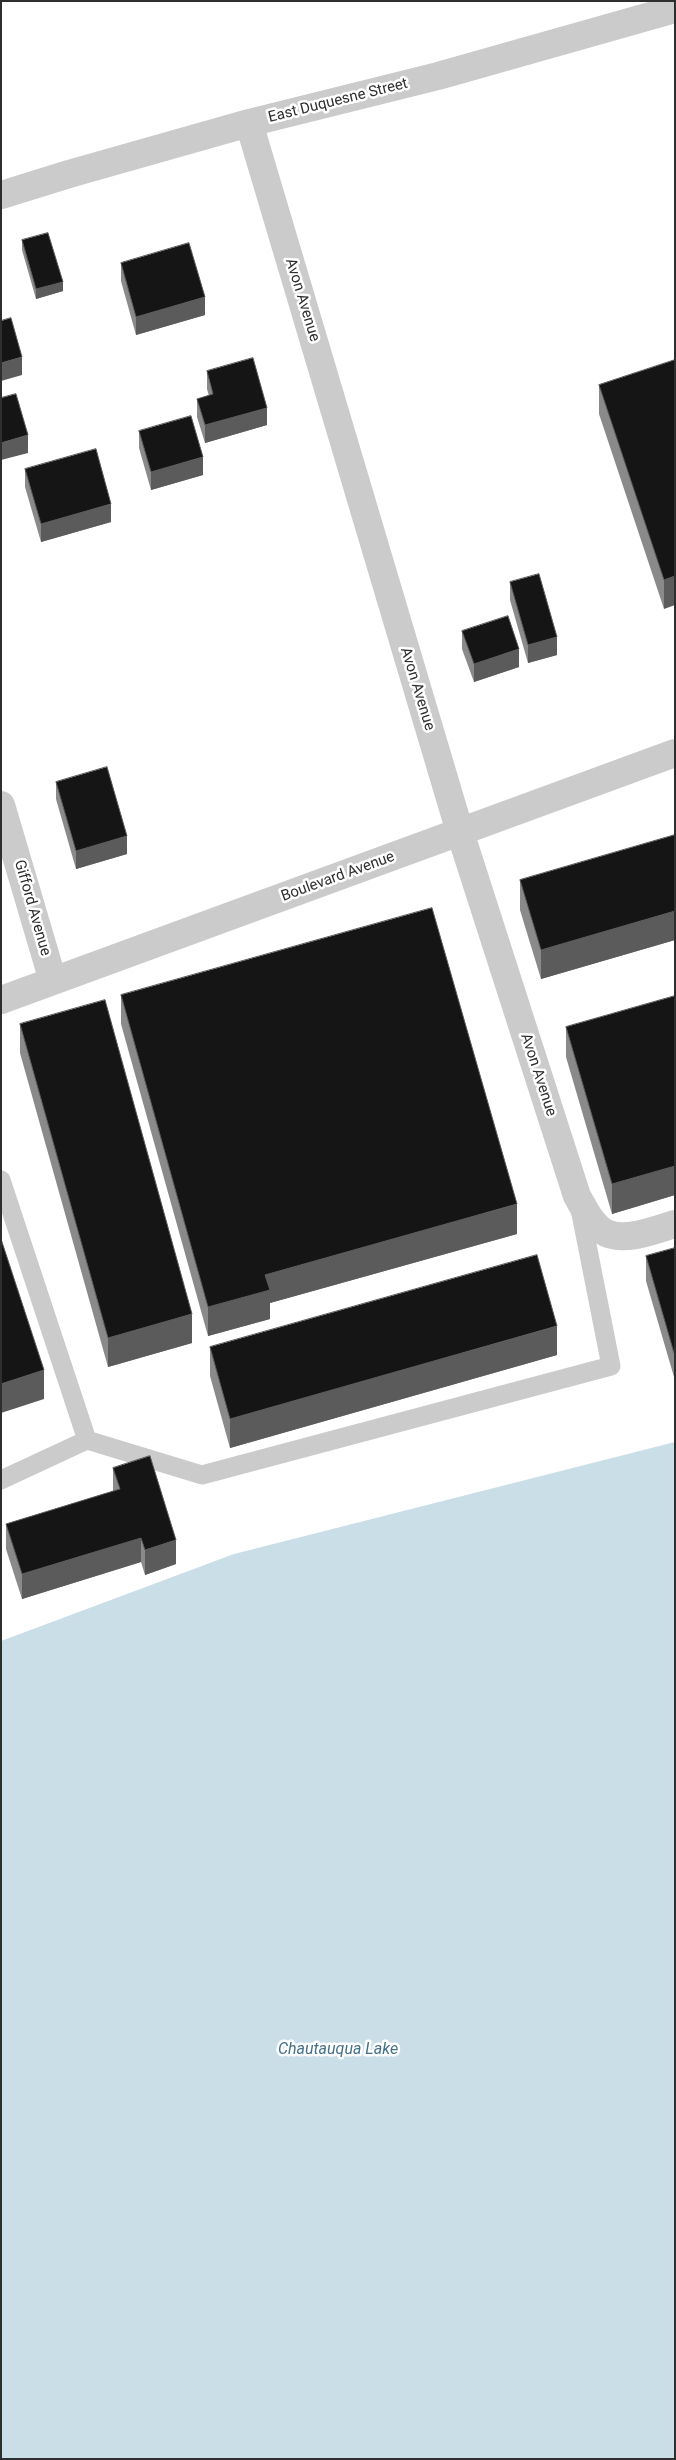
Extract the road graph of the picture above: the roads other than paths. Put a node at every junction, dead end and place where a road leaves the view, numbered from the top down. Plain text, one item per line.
1 (675, 9) edge
2 (249, 123) junction
3 (1, 195) edge
4 (675, 753) edge
5 (1, 805) edge
6 (460, 832) junction
7 (53, 981) junction
8 (1, 1000) edge
9 (1, 1180) edge
10 (577, 1196) junction
11 (675, 1224) edge
12 (87, 1440) junction
13 (1, 1480) edge

1 - 2 street, East Duquesne Street
2 - 3 street, East Duquesne Street
2 - 6 street, Avon Avenue
4 - 6 street, Boulevard Avenue
5 - 7 street, Gifford Avenue
6 - 7 street, Boulevard Avenue
6 - 10 street, Avon Avenue
7 - 8 street, Boulevard Avenue
9 - 12 lane
10 - 11 street, Avon Avenue
10 - 12 lane
12 - 13 lane

